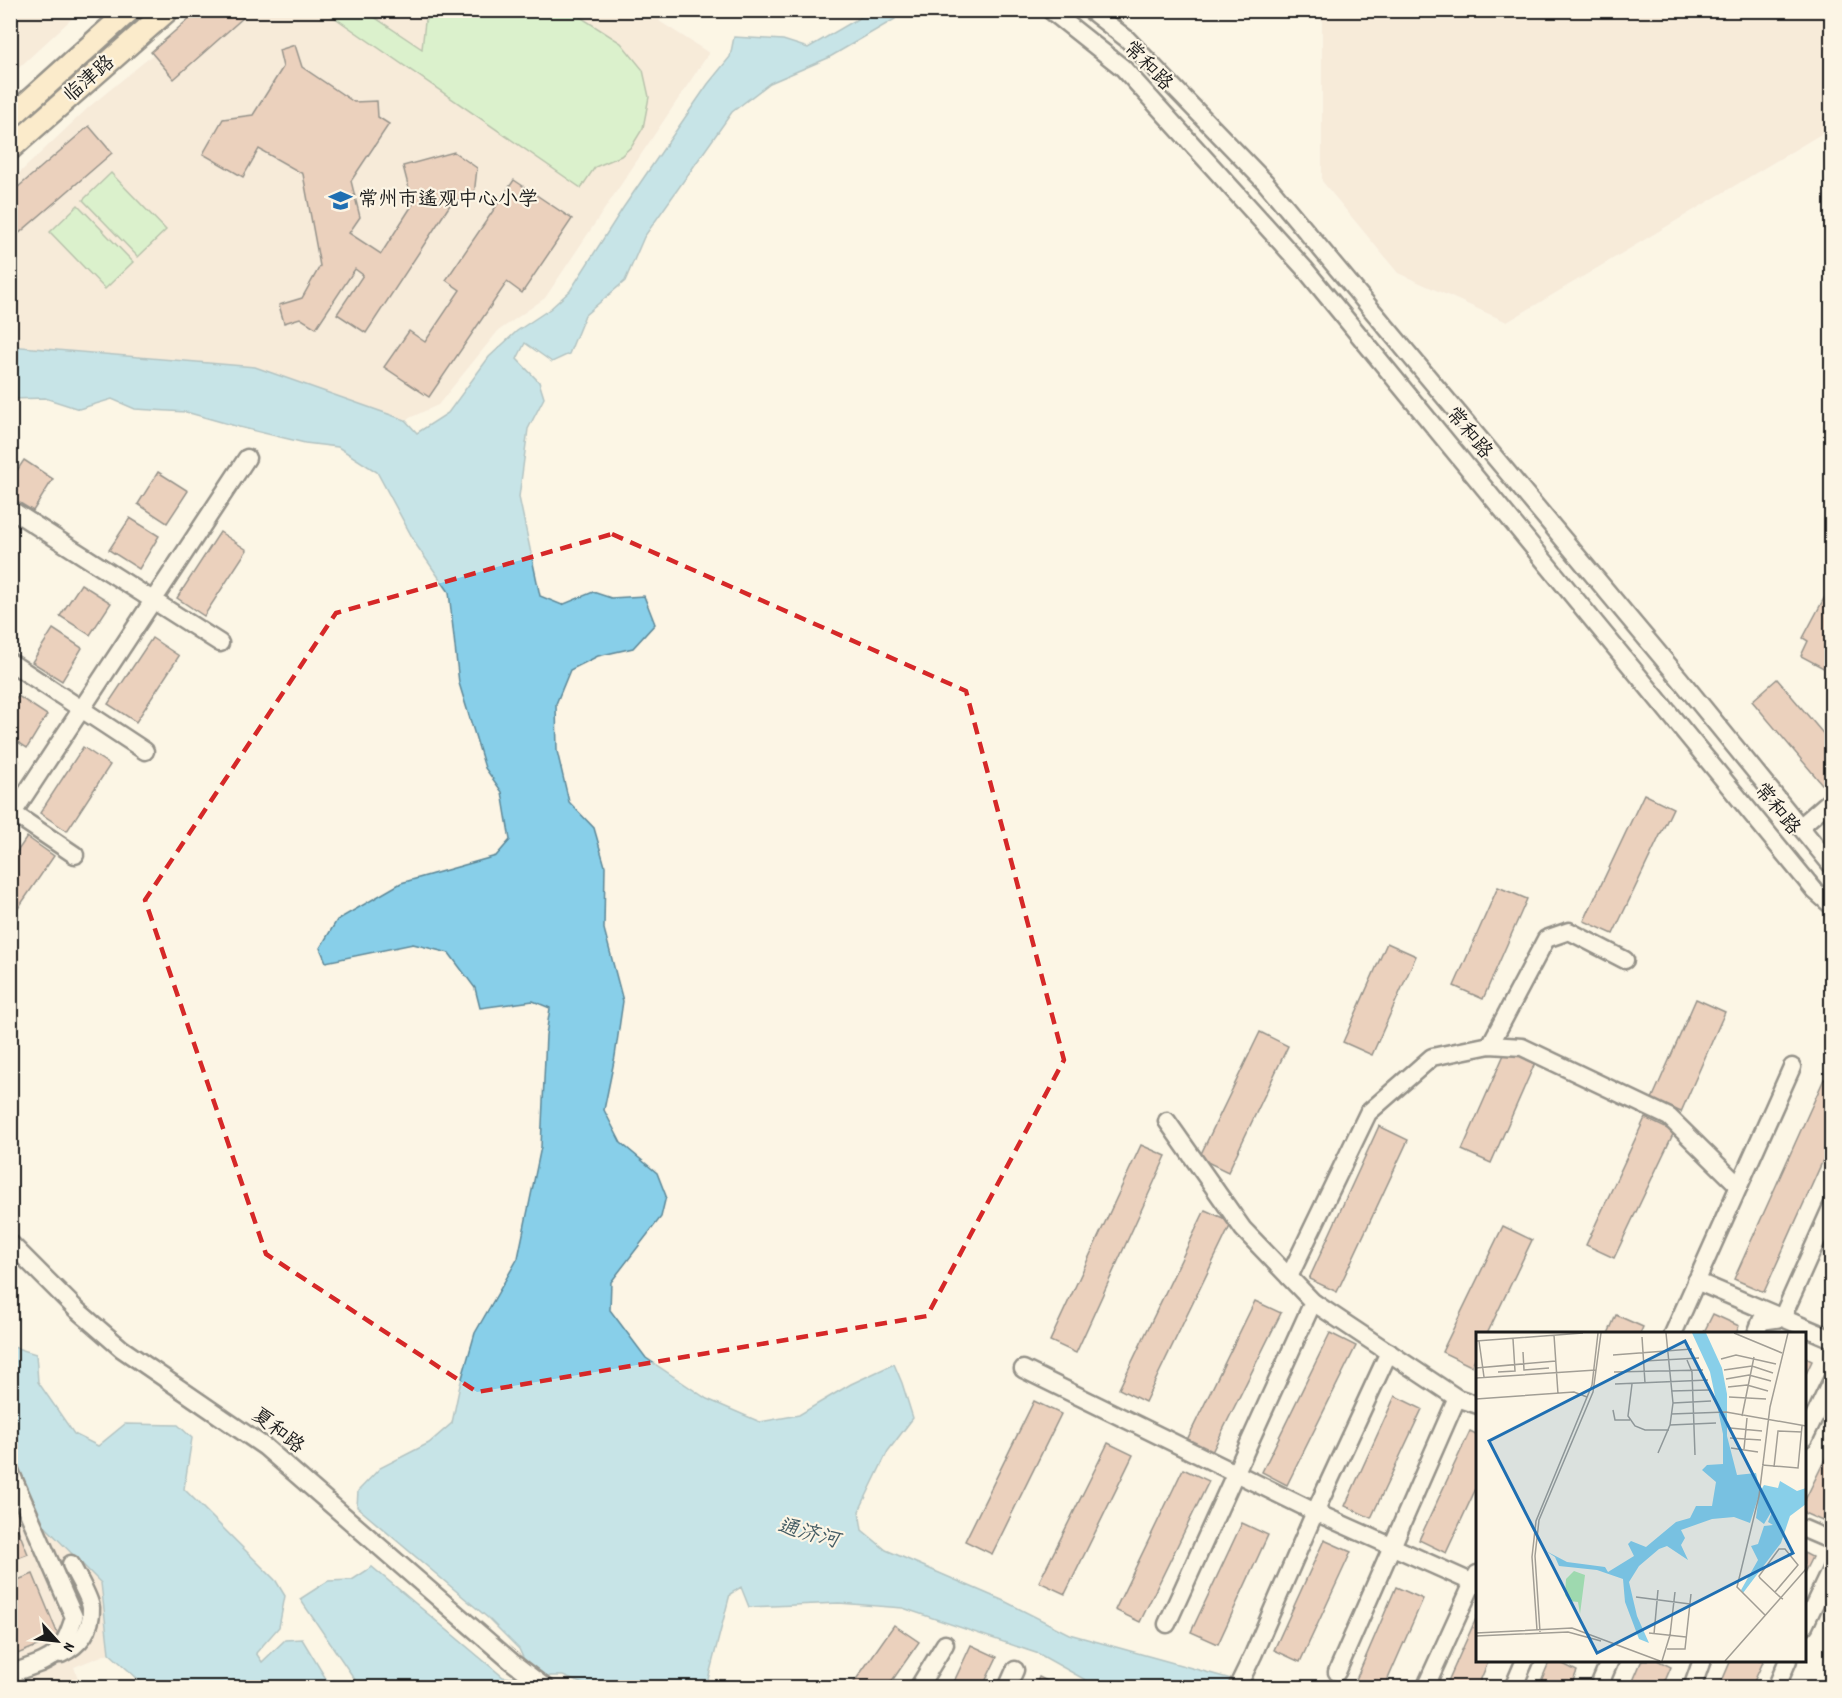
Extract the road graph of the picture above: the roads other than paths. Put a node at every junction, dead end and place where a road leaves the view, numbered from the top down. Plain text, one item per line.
1 (130, 10) edge
2 (168, 10) edge
3 (1050, 10) edge
4 (1090, 10) edge
5 (10, 118) edge
6 (10, 149) edge
7 (247, 458) dead end
8 (10, 509) edge
9 (154, 601) junction
10 (220, 643) dead end
11 (10, 662) edge
12 (81, 709) junction
13 (145, 751) dead end
14 (1832, 799) edge
15 (12, 812) edge
16 (1800, 827) junction
17 (75, 855) dead end
18 (1832, 866) edge
19 (1832, 906) edge
20 (1625, 960) dead end
21 (1490, 1046) junction
22 (1792, 1067) dead end
23 (1167, 1121) dead end
24 (1739, 1185) junction
25 (1832, 1206) edge
26 (10, 1243) edge
27 (1289, 1277) junction
28 (1696, 1281) junction
29 (1313, 1302) junction
30 (1782, 1318) junction
31 (1674, 1332) edge
32 (1757, 1332) edge
33 (1832, 1339) edge
34 (1389, 1352) junction
35 (1023, 1369) dead end
36 (1832, 1380) edge
37 (1457, 1398) junction
38 (1476, 1404) edge
39 (1806, 1434) edge
40 (10, 1471) edge
41 (1235, 1473) junction
42 (1315, 1512) junction
43 (1806, 1530) edge
44 (1832, 1541) edge
45 (1392, 1547) junction
46 (71, 1564) dead end
47 (1832, 1567) edge
48 (1476, 1580) edge
49 (1806, 1622) edge
50 (1167, 1624) dead end
51 (945, 1644) dead end
52 (55, 1657) junction
53 (1524, 1662) edge
54 (1609, 1662) edge
55 (1701, 1662) edge
56 (1787, 1662) edge
57 (1015, 1670) dead end
58 (1337, 1672) dead end
59 (10, 1674) edge
60 (545, 1687) edge
61 (918, 1688) edge
62 (1006, 1688) edge
63 (1237, 1688) edge
64 (1425, 1688) edge
65 (1513, 1688) edge
66 (1598, 1688) edge
67 (1692, 1688) edge
68 (1776, 1688) edge

1 - 5 main road, 临津路
2 - 6 main road, 临津路
3 - 19 street, 常和路
4 - 16 street, 常和路
7 - 9 street
8 - 9 street
9 - 10 street
9 - 12 street
11 - 12 street
12 - 13 street
12 - 15 street
14 - 16 street
15 - 17 street
16 - 18 street, 常和路
20 - 21 street
21 - 24 street
21 - 27 street
22 - 24 street
23 - 27 street
24 - 28 street
25 - 30 street
26 - 60 street, 夏和路
27 - 29 street
28 - 30 street
28 - 31 street
29 - 34 street
29 - 41 street
30 - 32 street
30 - 33 street
34 - 37 street
34 - 42 street
35 - 41 street
36 - 39 street
37 - 38 street
37 - 45 street
40 - 52 street
41 - 42 street
41 - 50 street
42 - 45 street
42 - 63 street
43 - 44 street
45 - 48 street
45 - 58 street
46 - 52 street
47 - 49 street
48 - 64 street
51 - 61 street
52 - 59 street
53 - 65 street
54 - 66 street
55 - 67 street
56 - 68 street
57 - 62 street

